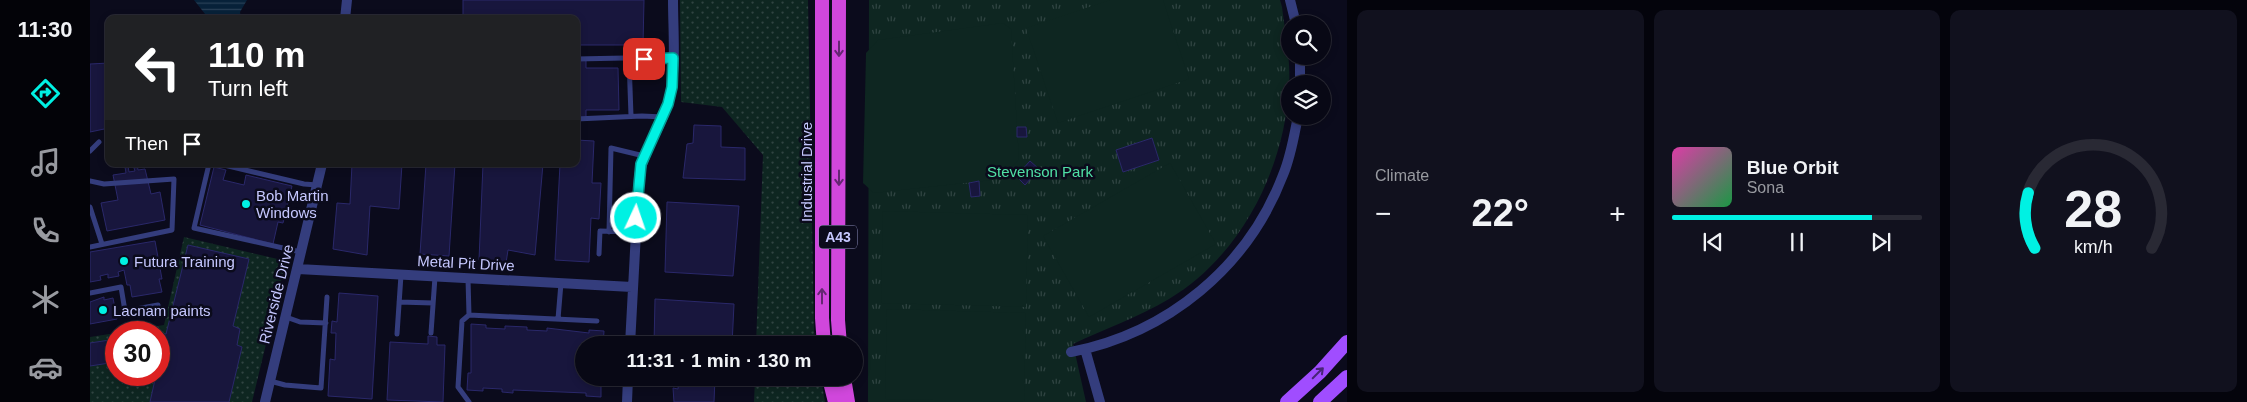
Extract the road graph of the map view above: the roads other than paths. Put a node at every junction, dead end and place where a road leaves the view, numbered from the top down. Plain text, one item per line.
1 (347, 0) edge
2 (673, 0) edge
3 (818, 0) edge
4 (822, 0) edge
5 (839, 0) edge
6 (1290, 0) edge
7 (345, 15) edge
8 (1294, 15) edge
9 (823, 36) junction
10 (673, 58) junction
11 (629, 59) junction
12 (580, 60) edge
13 (631, 116) junction
14 (664, 117) junction
15 (580, 119) edge
16 (1296, 125) edge
17 (100, 142) dead end
18 (90, 150) edge
19 (644, 156) junction
20 (208, 167) edge
21 (233, 167) edge
22 (321, 167) edge
23 (90, 181) edge
24 (317, 185) junction
25 (90, 208) edge
26 (609, 232) junction
27 (635, 232) junction
28 (102, 244) junction
29 (90, 247) edge
30 (302, 252) junction
31 (599, 254) dead end
32 (298, 270) junction
33 (401, 275) junction
34 (435, 276) junction
35 (468, 278) junction
36 (561, 283) junction
37 (632, 287) junction
38 (90, 293) edge
39 (327, 297) dead end
40 (400, 302) junction
41 (433, 303) junction
42 (158, 305) dead end
43 (469, 315) junction
44 (286, 317) junction
45 (558, 319) junction
46 (597, 321) dead end
47 (326, 323) junction
48 (431, 333) dead end
49 (397, 334) dead end
50 (630, 336) edge
51 (824, 336) edge
52 (839, 336) edge
53 (1347, 342) edge
54 (1086, 349) junction
55 (1072, 352) dead end
56 (1347, 377) edge
57 (270, 381) junction
58 (628, 386) edge
59 (831, 386) edge
60 (845, 386) edge
61 (265, 402) edge
62 (469, 402) edge
63 (627, 402) edge
64 (835, 402) edge
65 (848, 402) edge
66 (1100, 402) edge
67 (1287, 402) edge
68 (1320, 402) edge

1 - 7 street
2 - 10 street
3 - 9 highway
4 - 9 highway, Industrial Drive / A43
5 -> 52 highway, A43
6 - 8 street
51 -> 9 highway, Industrial Drive / A43
10 - 11 lane
10 - 14 street
11 - 12 lane
11 - 13 lane
13 - 14 lane
13 - 15 lane
14 - 19 street
16 - 54 street
17 - 18 lane
19 - 26 lane
19 - 27 street
20 - 30 lane
21 - 24 lane
22 - 24 street, Riverside Drive
23 - 28 lane
24 - 30 street, Riverside Drive
25 - 28 lane
26 - 27 lane
26 - 31 lane
27 - 37 street
28 - 29 lane
30 - 32 street, Riverside Drive
32 - 33 street, Metal Pit Drive
32 - 44 street, Riverside Drive
33 - 34 street, Metal Pit Drive
33 - 40 lane
34 - 35 street, Metal Pit Drive
34 - 41 lane
35 - 36 street, Metal Pit Drive
35 - 43 lane
36 - 37 street, Metal Pit Drive
36 - 45 lane
37 - 50 street
38 - 42 lane
39 - 47 lane
40 - 41 lane
40 - 49 lane
41 - 48 lane
43 - 45 lane
43 - 62 lane
44 - 47 lane
44 - 57 street, Riverside Drive
45 - 46 lane
47 - 57 lane
67 -> 53 main road
54 - 55 street
54 - 66 street
56 - 68 main road
57 - 61 street, Riverside Drive
58 - 63 street
59 - 64 highway
60 - 65 highway

